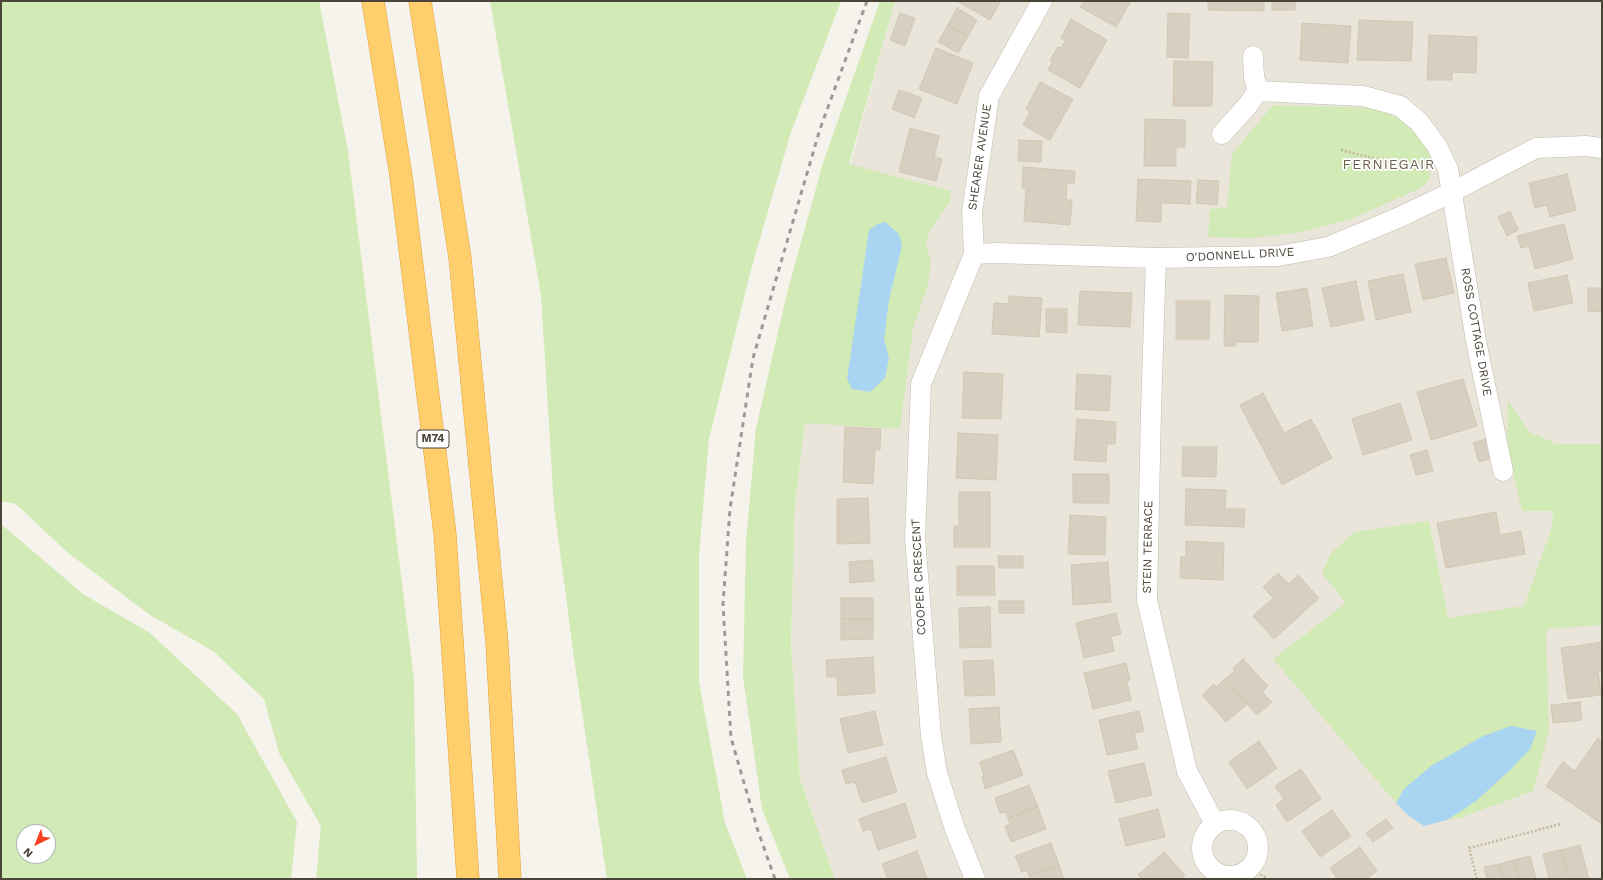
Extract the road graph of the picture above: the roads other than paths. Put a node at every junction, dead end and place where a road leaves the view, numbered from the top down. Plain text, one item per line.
1 (373, 1) edge
2 (420, 1) edge
3 (1042, 1) edge
4 (1253, 56) dead end
5 (1258, 91) junction
6 (1222, 134) dead end
7 (1602, 148) edge
8 (1452, 192) junction
9 (974, 254) junction
10 (1156, 258) junction
11 (1503, 471) dead end
12 (1215, 824) junction
13 (468, 879) edge
14 (510, 879) edge
15 (975, 879) edge

1 - 13 highway, M74
2 - 14 highway
3 - 9 street, SHEARER AVENUE
4 - 5 street
5 - 6 street
5 - 8 street, ROSS COTTAGE DRIVE
7 - 8 street, O'DONNELL DRIVE
8 - 10 street, O'DONNELL DRIVE
8 - 11 street, ROSS COTTAGE DRIVE
9 - 10 street, O'DONNELL DRIVE
9 - 15 street, COOPER CRESCENT
10 - 12 street, STEIN TERRACE
12 - 12 street

